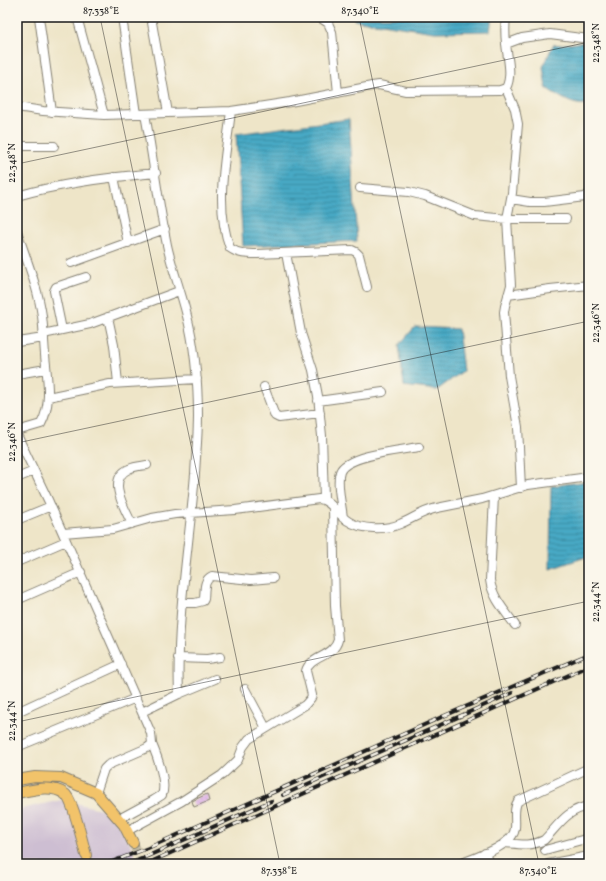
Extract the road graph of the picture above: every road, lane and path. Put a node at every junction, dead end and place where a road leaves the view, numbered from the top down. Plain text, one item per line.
1 (39, 17) edge
2 (77, 17) edge
3 (122, 17) edge
4 (151, 17) edge
5 (319, 17) edge
6 (506, 17) edge
7 (589, 39) edge
8 (506, 44) junction
9 (506, 88) junction
10 (338, 92) junction
11 (17, 107) edge
12 (231, 111) junction
13 (52, 112) junction
14 (168, 113) junction
15 (136, 114) junction
16 (145, 114) junction
17 (104, 115) junction
18 (17, 146) edge
19 (54, 146) dead end
20 (156, 173) junction
21 (114, 177) junction
22 (360, 188) dead end
23 (589, 194) edge
24 (17, 196) edge
25 (511, 199) junction
26 (508, 219) junction
27 (566, 219) dead end
28 (165, 229) junction
29 (17, 231) edge
30 (128, 243) junction
31 (286, 253) junction
32 (71, 263) dead end
33 (86, 277) dead end
34 (589, 285) edge
35 (367, 287) dead end
36 (179, 291) junction
37 (508, 295) junction
38 (108, 317) junction
39 (62, 330) junction
40 (44, 336) junction
41 (17, 342) edge
42 (46, 369) junction
43 (17, 374) edge
44 (197, 379) junction
45 (118, 384) junction
46 (264, 387) dead end
47 (383, 392) dead end
48 (48, 397) junction
49 (318, 401) junction
50 (320, 414) junction
51 (17, 431) edge
52 (17, 435) edge
53 (419, 447) dead end
54 (147, 465) dead end
55 (34, 470) junction
56 (589, 477) edge
57 (17, 478) edge
58 (521, 488) junction
59 (494, 496) junction
60 (324, 499) junction
61 (51, 506) junction
62 (333, 508) junction
63 (192, 513) junction
64 (344, 518) junction
65 (17, 520) edge
66 (132, 524) junction
67 (65, 537) junction
68 (17, 562) edge
69 (80, 572) junction
70 (273, 578) dead end
71 (17, 600) edge
72 (182, 603) junction
73 (515, 625) dead end
74 (220, 657) dead end
75 (178, 658) junction
76 (121, 664) junction
77 (215, 679) dead end
78 (245, 689) dead end
79 (179, 694) junction
80 (136, 698) junction
81 (17, 712) edge
82 (142, 712) junction
83 (266, 728) junction
84 (152, 744) junction
85 (17, 748) edge
86 (589, 768) edge
87 (17, 780) edge
88 (83, 787) junction
89 (61, 792) junction
90 (17, 793) edge
91 (96, 794) junction
92 (589, 806) edge
93 (119, 819) junction
94 (127, 831) junction
95 (589, 838) edge
96 (544, 840) junction
97 (133, 843) tunnel mouth
98 (504, 843) junction
99 (545, 850) junction
100 (485, 853) junction
101 (86, 855) tunnel mouth
102 (589, 856) edge
103 (459, 864) edge
104 (489, 864) edge
105 (547, 864) edge

1 - 13 street
2 - 17 street
3 - 15 street
4 - 14 street
5 - 10 street
6 - 8 street
7 - 8 street
8 - 9 street
9 - 10 street
9 - 25 street
10 - 12 street
11 - 13 street
12 - 14 street
12 - 31 street
13 - 17 street
14 - 16 street
15 - 16 street
15 - 17 street
16 - 20 street
18 - 19 street
20 - 21 street
20 - 28 street
21 - 24 street
21 - 30 street
22 - 26 street
23 - 25 street
25 - 26 street
26 - 27 street
26 - 37 street
28 - 30 street
28 - 36 street
29 - 40 street
30 - 32 street
31 - 35 street
31 - 49 street
33 - 39 street
34 - 37 street
36 - 38 street
36 - 44 street
37 - 58 street
38 - 39 street
38 - 45 street
39 - 40 street
40 - 41 street
40 - 42 street
42 - 43 street
42 - 48 street
44 - 45 street
44 - 63 street
45 - 48 street
46 - 50 street
47 - 49 street
48 - 51 street
49 - 50 street
50 - 60 street
52 - 55 street
53 - 64 street
54 - 66 street
55 - 57 street
55 - 61 street
56 - 58 street
58 - 59 street
59 - 64 street
59 - 73 street
60 - 62 street
60 - 63 street
61 - 65 street
61 - 67 street
62 - 64 street
62 - 83 street
63 - 66 street
63 - 72 street
66 - 67 street
67 - 68 street
67 - 69 street
69 - 71 street
69 - 76 street
70 - 72 street
72 - 75 street
74 - 75 street
75 - 79 street
76 - 80 street
76 - 81 street
77 - 79 street
78 - 83 street
79 - 82 street
80 - 82 street
80 - 85 street
82 - 84 street
83 - 94 street
84 - 91 street
84 - 93 street
86 - 98 street
87 - 88 main road
88 - 89 main road
88 - 91 main road
89 - 90 main road
89 - 101 main road
91 - 93 main road
92 - 96 street
93 - 94 main road
94 - 97 main road
95 - 99 street
96 - 98 street
96 - 99 street
98 - 100 street
99 - 105 street
100 - 103 street
100 - 104 street
102 - 105 street

